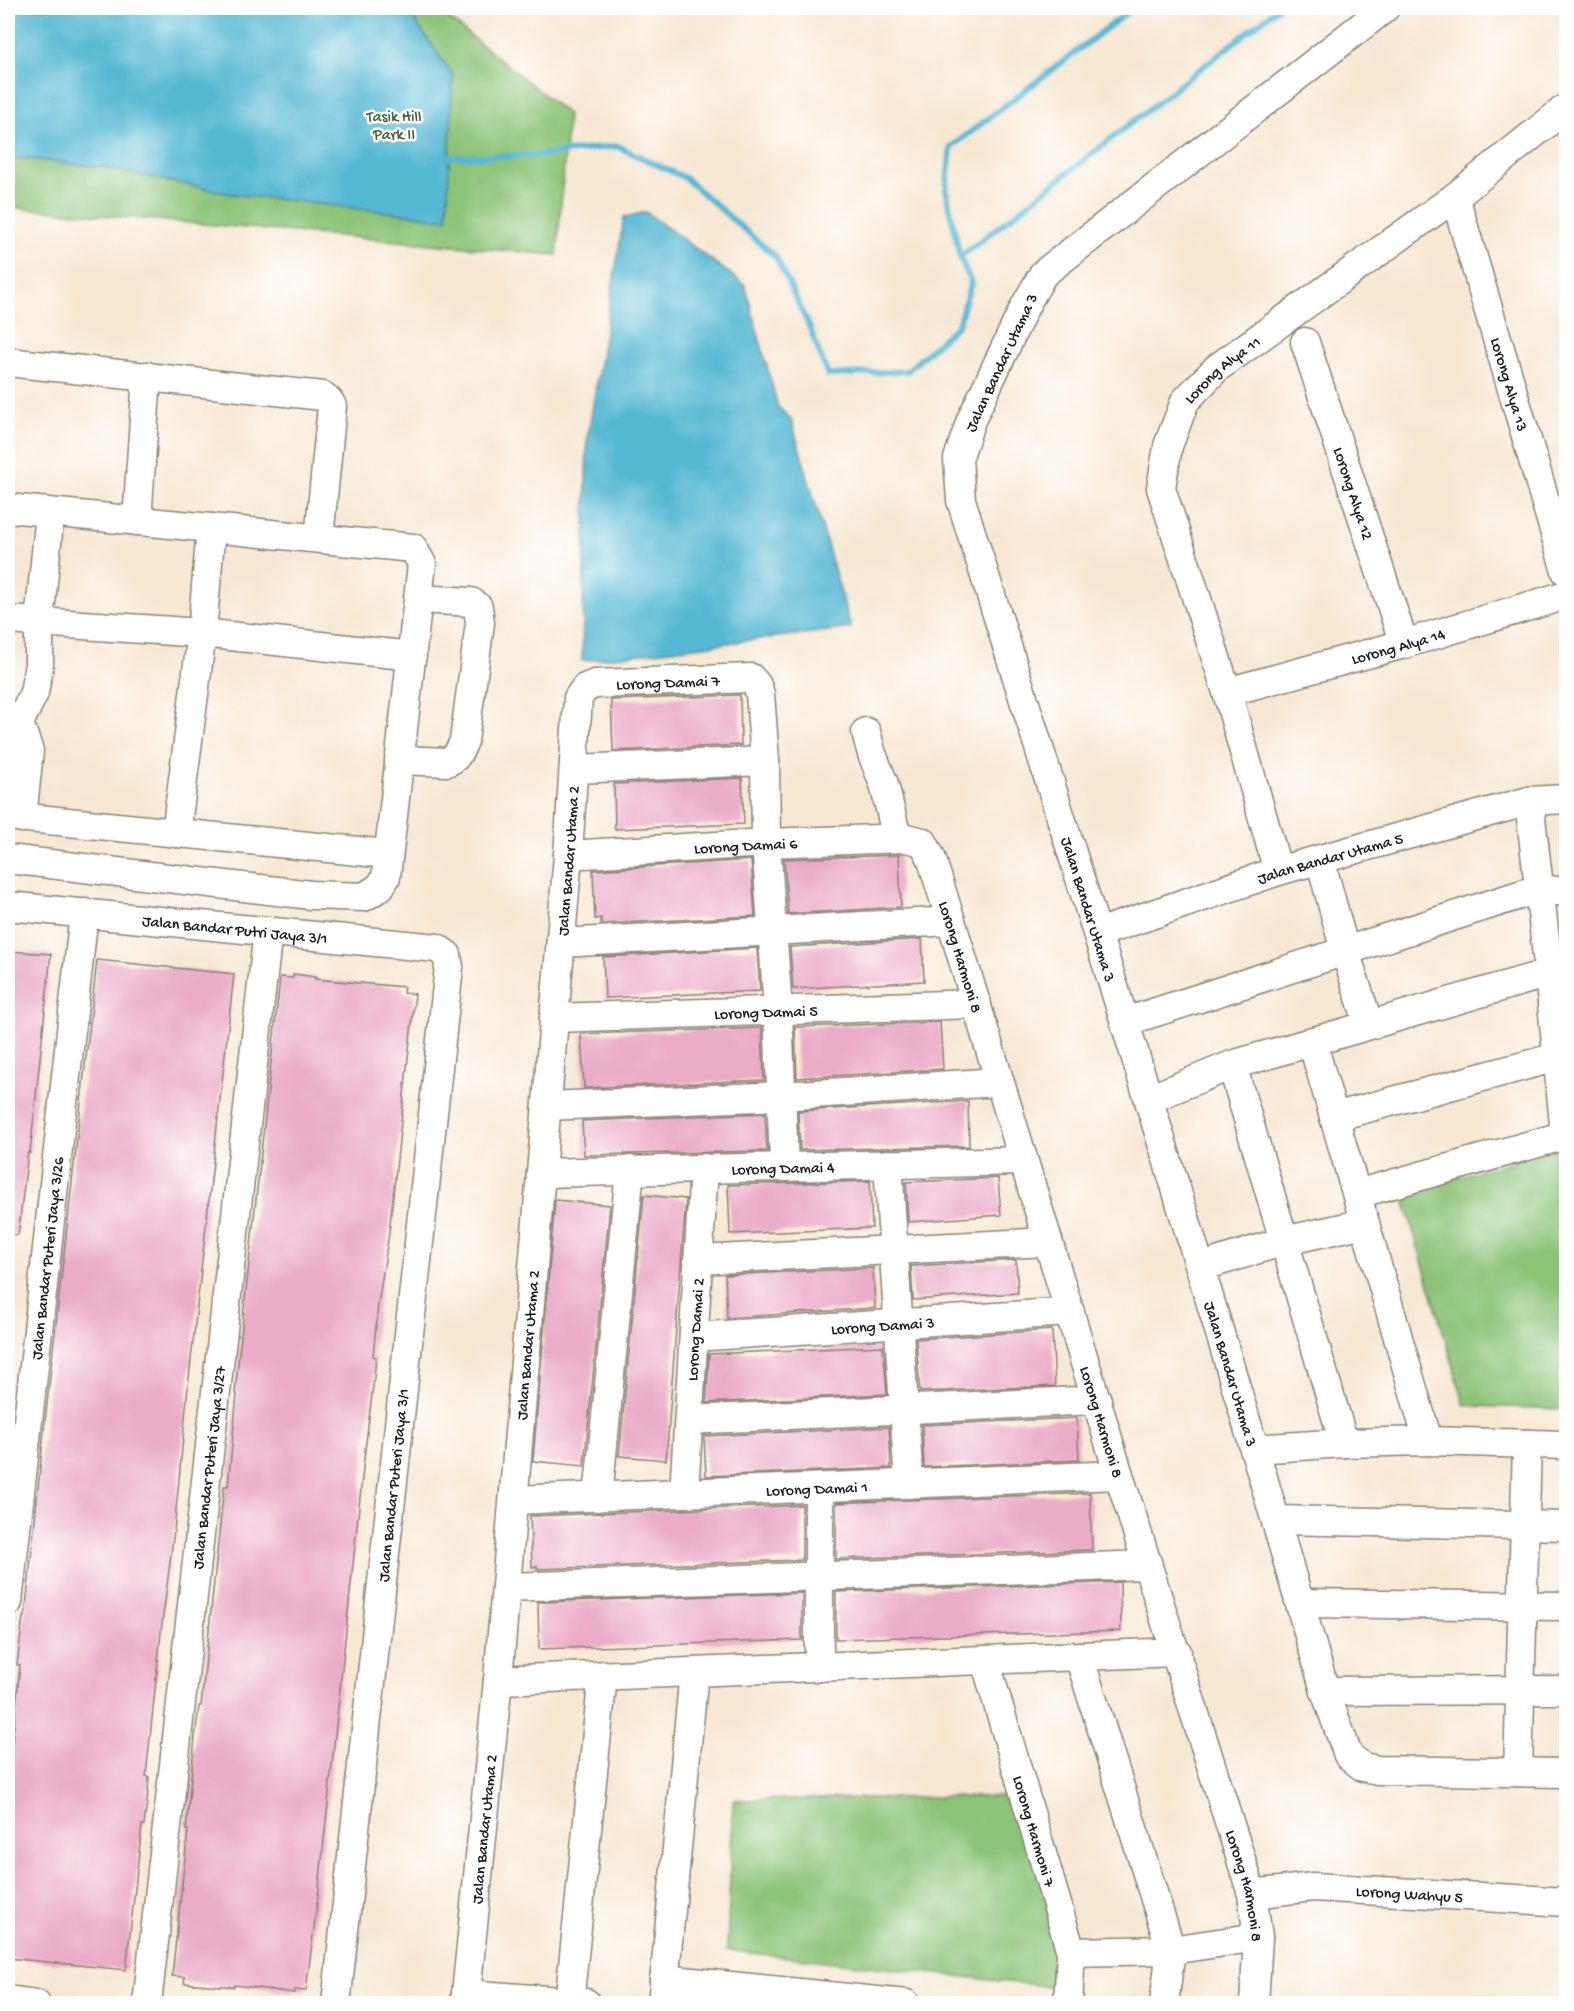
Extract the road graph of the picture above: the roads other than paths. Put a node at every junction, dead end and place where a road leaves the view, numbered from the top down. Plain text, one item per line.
1 (1385, 8) edge
2 (1566, 108) edge
3 (1455, 197) junction
4 (1305, 342) dead end
5 (8, 362) edge
6 (147, 376) junction
7 (8, 508) edge
8 (50, 513) junction
9 (137, 521) junction
10 (211, 528) junction
11 (319, 538) junction
12 (1566, 571) edge
13 (1566, 595) edge
14 (419, 599) junction
15 (8, 620) edge
16 (39, 622) junction
17 (202, 633) junction
18 (1404, 644) junction
19 (412, 656) junction
20 (585, 688) joint
21 (1227, 692) junction
22 (13, 722) edge
23 (866, 732) dead end
24 (399, 760) junction
25 (765, 761) junction
26 (574, 769) junction
27 (1566, 799) edge
28 (1529, 801) junction
29 (15, 817) edge
30 (176, 833) junction
31 (910, 840) junction
32 (766, 843) junction
33 (388, 854) junction
34 (568, 855) junction
35 (8, 859) edge
36 (1320, 859) junction
37 (1278, 871) junction
38 (1538, 890) junction
39 (1566, 892) edge
40 (8, 906) edge
41 (84, 913) junction
42 (951, 921) junction
43 (772, 931) junction
44 (268, 932) junction
45 (1098, 933) junction
46 (561, 943) junction
47 (1345, 951) junction
48 (449, 967) joint
49 (1558, 974) edge
50 (977, 1004) junction
51 (778, 1010) junction
52 (554, 1018) junction
53 (1125, 1022) junction
54 (1369, 1025) junction
55 (1312, 1041) junction
56 (1562, 1057) edge
57 (1232, 1065) junction
58 (999, 1082) junction
59 (781, 1096) junction
60 (1149, 1099) junction
61 (547, 1106) junction
62 (1334, 1117) junction
63 (1566, 1135) edge
64 (1022, 1161) junction
65 (888, 1164) junction
66 (783, 1166) junction
67 (704, 1168) junction
68 (630, 1170) junction
69 (541, 1173) junction
70 (1357, 1194) junction
71 (1365, 1223) junction
72 (1284, 1241) junction
73 (1048, 1242) junction
74 (894, 1250) junction
75 (698, 1260) junction
76 (1201, 1267) junction
77 (1070, 1312) junction
78 (899, 1323) junction
79 (694, 1337) junction
80 (1097, 1400) junction
81 (904, 1410) junction
82 (689, 1420) junction
83 (1428, 1441) junction
84 (1344, 1443) junction
85 (1527, 1444) junction
86 (1566, 1445) edge
87 (1254, 1449) junction
88 (1119, 1475) junction
89 (909, 1484) junction
90 (819, 1488) junction
91 (684, 1493) junction
92 (598, 1497) junction
93 (514, 1500) junction
94 (1276, 1520) junction
95 (1526, 1525) junction
96 (1566, 1526) edge
97 (1148, 1565) junction
98 (820, 1577) junction
99 (506, 1587) junction
100 (8, 1602) edge
101 (1300, 1603) junction
102 (1523, 1605) junction
103 (1566, 1606) edge
104 (1177, 1652) junction
105 (1079, 1656) junction
106 (985, 1660) junction
107 (819, 1667) junction
108 (694, 1672) junction
109 (603, 1676) junction
110 (498, 1680) junction
111 (1521, 1690) junction
112 (1566, 1690) edge
113 (1325, 1691) junction
114 (1518, 1772) junction
115 (1566, 1773) edge
116 (1252, 1894) junction
117 (1566, 1902) edge
118 (1258, 1937) junction
119 (1170, 1950) junction
120 (1071, 1952) junction
121 (663, 1991) edge
122 (465, 1999) edge
123 (8, 2001) edge
124 (889, 2002) edge
125 (575, 2003) edge
126 (36, 2004) edge
127 (147, 2004) edge
128 (336, 2004) edge
129 (1068, 2004) edge
130 (1164, 2004) edge
131 (1254, 2004) edge

1 - 45 street, Jalan Bandar Utama 3
2 - 3 street, Lorong Alya 11
3 - 12 street, Lorong Alya 13
3 - 21 street, Lorong Alya 11
4 - 18 street, Lorong Alya 12
5 - 6 street
6 - 9 street
6 - 11 street
7 - 8 street
8 - 9 street
8 - 16 street
9 - 10 street
10 - 11 street
10 - 17 street
11 - 14 street
13 - 18 street, Lorong Alya 14
14 - 19 street
14 - 24 street
15 - 16 street
16 - 17 street
16 - 22 street
17 - 19 street
17 - 30 street
18 - 21 street, Lorong Alya 14
19 - 24 street
20 - 25 street, Lorong Damai 7
20 - 26 street, Jalan Bandar Utama 2
21 - 37 street, Lorong Alya 11
22 - 29 street
23 - 31 street, Lorong Harmoni 8
24 - 33 street
25 - 26 street
25 - 32 street
26 - 34 street, Jalan Bandar Utama 2
27 - 28 street, Jalan Bandar Utama 5
28 - 36 street, Jalan Bandar Utama 5
28 - 38 street
29 - 30 street
30 - 33 street
31 - 32 street, Lorong Damai 6
31 - 42 street, Lorong Harmoni 8
32 - 34 street, Lorong Damai 6
32 - 43 street
33 - 35 street
34 - 46 street, Jalan Bandar Utama 2
36 - 37 street, Jalan Bandar Utama 5
36 - 47 street
37 - 45 street, Jalan Bandar Utama 5
38 - 39 street
38 - 47 street
38 - 49 street
40 - 41 street, Jalan Bandar Putri Jaya 3/1
41 - 44 street, Jalan Bandar Putri Jaya 3/1
41 - 100 street, Jalan Bandar Puteri Jaya 3/26
42 - 43 street
42 - 50 street, Lorong Harmoni 8
43 - 46 street
43 - 51 street
44 - 48 street, Jalan Bandar Putri Jaya 3/1
44 - 127 street, Jalan Bandar Puteri Jaya 3/27
45 - 53 street, Jalan Bandar Utama 3
46 - 52 street, Jalan Bandar Utama 2
47 - 53 street
47 - 54 street
48 - 128 street, Jalan Bandar Puteri Jaya 3/1
49 - 54 street
49 - 56 street
50 - 51 street, Lorong Damai 5
50 - 58 street, Lorong Harmoni 8
51 - 52 street, Lorong Damai 5
51 - 59 street
52 - 61 street, Jalan Bandar Utama 2
53 - 60 street, Jalan Bandar Utama 3
54 - 55 street
55 - 57 street
55 - 62 street
56 - 62 street
56 - 63 street
57 - 60 street
57 - 72 street
58 - 59 street
58 - 64 street, Lorong Harmoni 8
59 - 61 street
59 - 66 street
60 - 76 street, Jalan Bandar Utama 3
61 - 69 street, Jalan Bandar Utama 2
62 - 70 street
63 - 70 street
64 - 65 street, Lorong Damai 4
64 - 73 street, Lorong Harmoni 8
65 - 66 street, Lorong Damai 4
65 - 74 street
66 - 67 street, Lorong Damai 4
67 - 68 street, Lorong Damai 4
67 - 75 street, Lorong Damai 2
68 - 69 street, Lorong Damai 4
68 - 92 street
69 - 93 street, Jalan Bandar Utama 2
70 - 71 street
71 - 72 street
71 - 83 street
72 - 76 street
72 - 84 street
73 - 74 street
73 - 77 street, Lorong Harmoni 8
74 - 75 street
74 - 78 street
75 - 79 street, Lorong Damai 2
76 - 87 street, Jalan Bandar Utama 3
77 - 78 street, Lorong Damai 3
77 - 80 street, Lorong Harmoni 8
78 - 79 street, Lorong Damai 3
78 - 81 street
79 - 82 street, Lorong Damai 2
80 - 81 street
80 - 88 street, Lorong Harmoni 8
81 - 82 street
81 - 89 street
82 - 91 street, Lorong Damai 2
83 - 84 street
83 - 85 street
84 - 87 street
85 - 86 street
85 - 95 street
87 - 94 street, Jalan Bandar Utama 3
88 - 89 street, Lorong Damai 1
88 - 97 street, Lorong Harmoni 8
89 - 90 street, Lorong Damai 1
90 - 91 street, Lorong Damai 1
90 - 98 street
91 - 92 street, Lorong Damai 1
92 - 93 street, Lorong Damai 1
93 - 99 street, Jalan Bandar Utama 2
94 - 95 street
94 - 101 street, Jalan Bandar Utama 3
95 - 96 street
95 - 102 street
97 - 98 street
97 - 104 street, Lorong Harmoni 8
98 - 99 street
98 - 107 street
99 - 110 street, Jalan Bandar Utama 2
101 - 102 street
101 - 113 street, Jalan Bandar Utama 3
102 - 103 street
102 - 111 street
104 - 105 street
104 - 116 street, Lorong Harmoni 8
105 - 106 street
105 - 119 street
106 - 107 street
106 - 120 street, Lorong Harmoni 7
107 - 108 street
108 - 109 street
108 - 121 street
109 - 110 street
109 - 125 street
110 - 122 street, Jalan Bandar Utama 2
111 - 112 street
111 - 113 street
111 - 114 street
113 - 114 street, Jalan Bandar Utama 3
114 - 115 street, Jalan Bandar Utama 3
116 - 117 street, Lorong Wahyu 5
116 - 118 street, Lorong Harmoni 8
118 - 119 street
118 - 131 street, Lorong Harmoni 8
119 - 120 street
119 - 130 street
120 - 129 street, Lorong Harmoni 7
121 - 124 street
122 - 125 street
123 - 126 street

